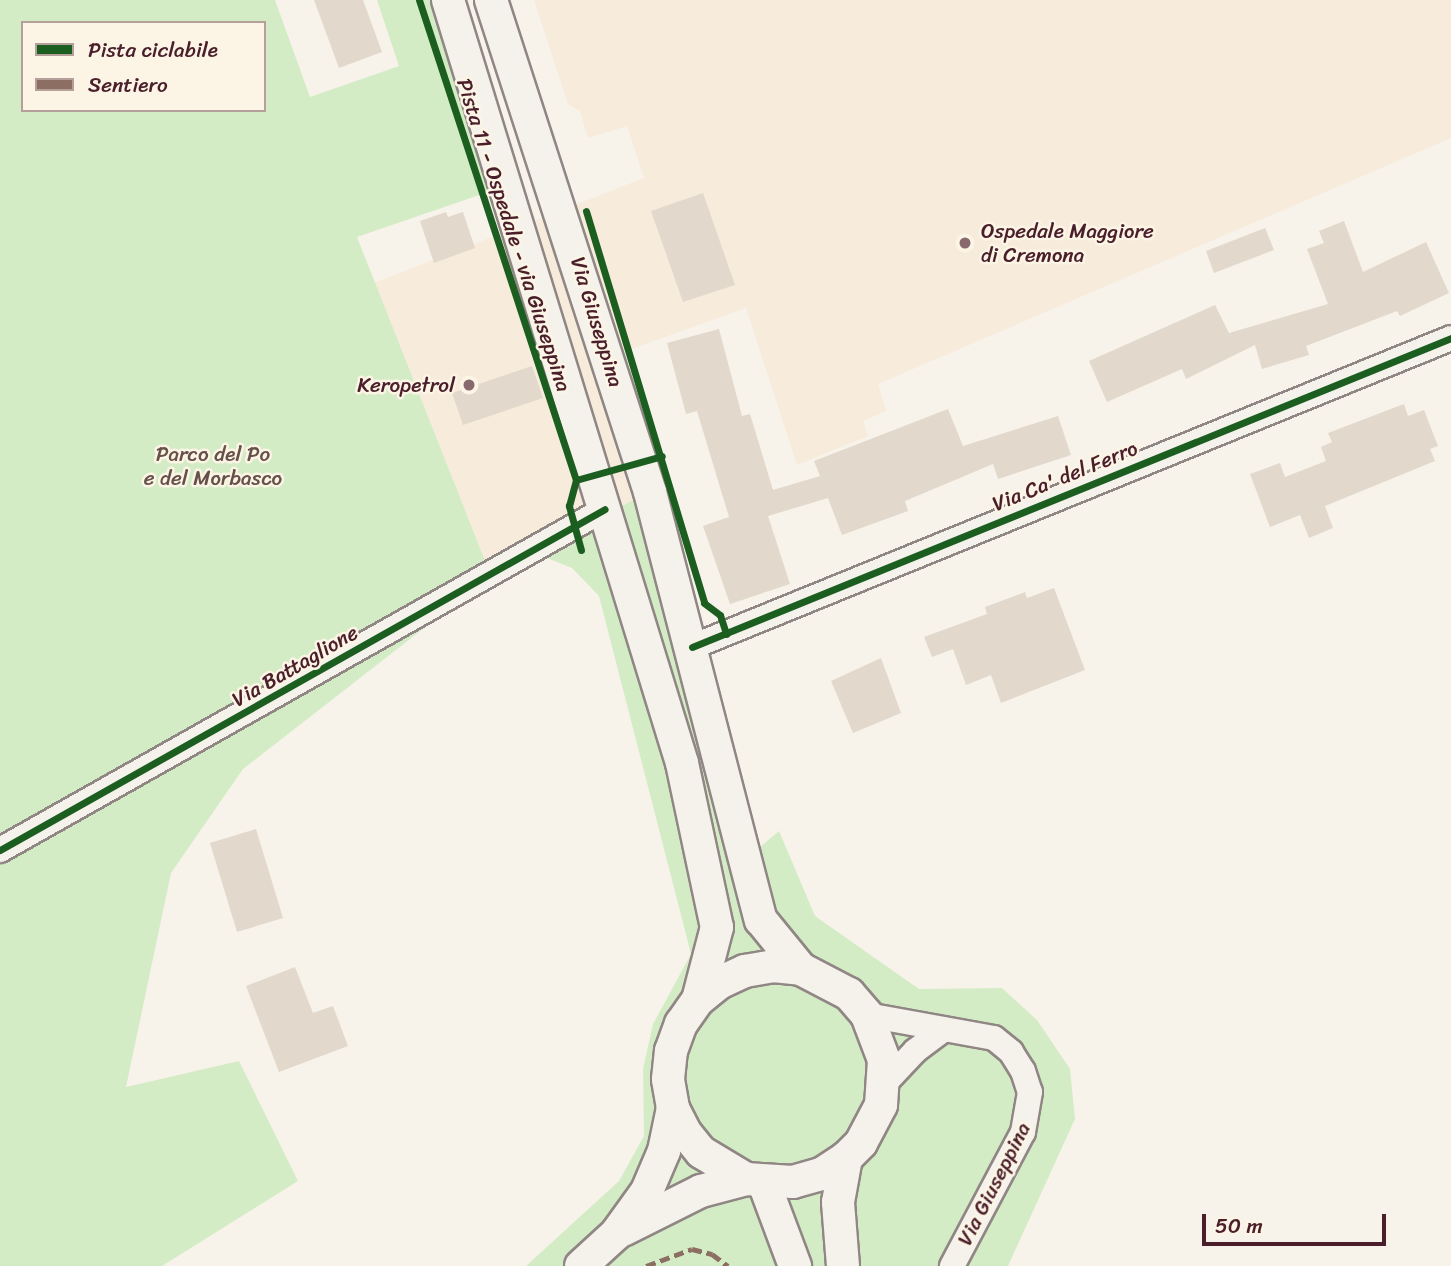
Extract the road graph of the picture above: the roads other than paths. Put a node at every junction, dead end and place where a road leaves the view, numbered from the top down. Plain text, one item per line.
1 (448, 0) edge
2 (491, 0) edge
3 (1451, 338) edge
4 (650, 492) junction
5 (606, 509) junction
6 (692, 647) junction
7 (653, 662) junction
8 (0, 850) edge
9 (801, 969) junction
10 (698, 1000) junction
11 (867, 1015) junction
12 (944, 1028) junction
13 (885, 1083) junction
14 (673, 1108) junction
15 (846, 1158) junction
16 (755, 1181) junction
17 (615, 1234) junction
18 (581, 1266) edge
19 (795, 1266) edge
20 (843, 1266) edge
21 (952, 1266) edge

1 - 5 main road
2 - 4 main road, Via Giuseppina
3 - 6 street, Via Ca' del Ferro
4 - 5 main road
4 - 6 main road, Via Giuseppina
5 - 7 main road
5 - 8 street, Via Battaglione
6 - 7 main road
6 - 9 main road, Via Giuseppina
7 - 10 main road
9 - 10 main road
9 - 11 main road
10 - 14 main road
11 - 12 street, Via Giuseppina
11 - 13 main road
12 - 13 street
12 - 21 street, Via Giuseppina
13 - 15 main road
14 - 16 main road
14 - 17 main road
15 - 16 main road
15 - 20 main road
16 - 17 main road
16 - 19 main road
17 - 18 main road

